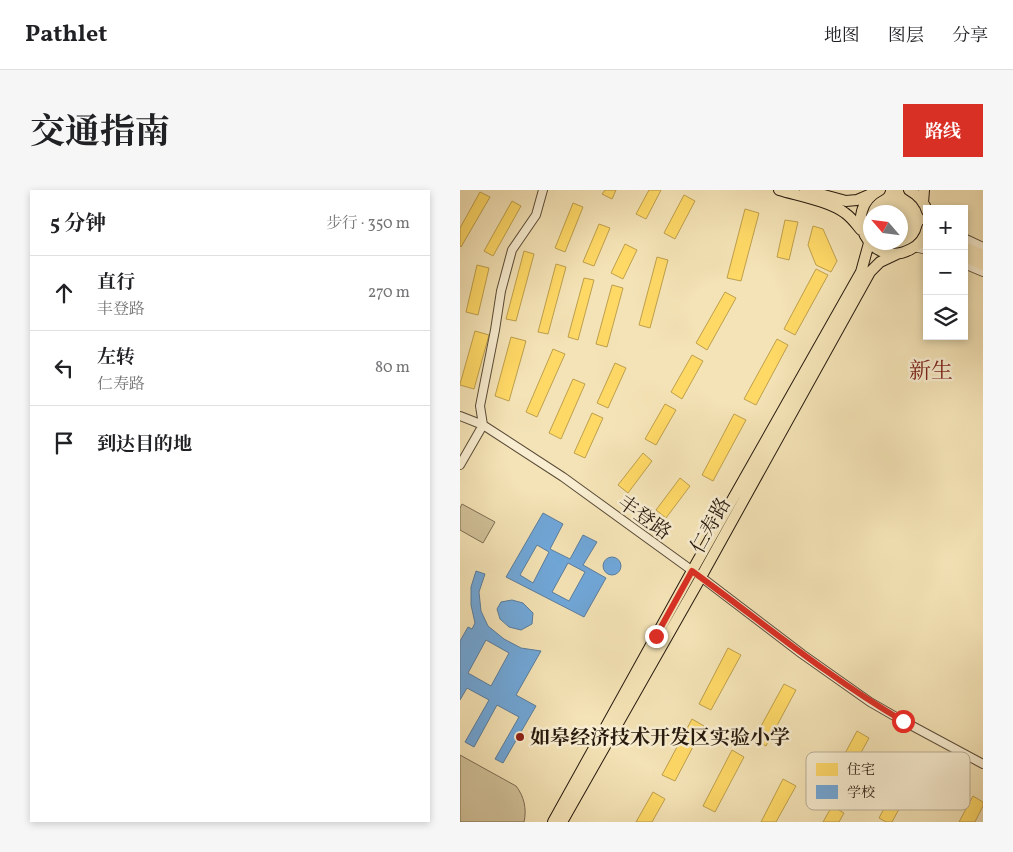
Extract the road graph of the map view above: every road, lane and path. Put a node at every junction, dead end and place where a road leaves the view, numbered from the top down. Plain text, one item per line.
1 (543, 190) edge
2 (779, 190) edge
3 (805, 190) edge
4 (909, 190) edge
5 (924, 190) edge
6 (877, 192) edge
7 (864, 205) edge
8 (924, 205) edge
9 (925, 205) edge
10 (863, 208) edge
11 (863, 233) joint
12 (923, 238) edge
13 (968, 240) edge
14 (983, 247) edge
15 (914, 248) junction
16 (923, 248) edge
17 (968, 249) edge
18 (867, 250) edge
19 (880, 250) edge
20 (897, 254) junction
21 (983, 256) edge
22 (968, 258) edge
23 (983, 265) edge
24 (968, 266) edge
25 (983, 272) edge
26 (460, 416) edge
27 (483, 425) junction
28 (460, 465) edge
29 (696, 574) junction
30 (961, 752) edge
31 (970, 757) edge
32 (983, 764) edge
33 (553, 822) edge
34 (562, 822) edge

1 - 27 street
2 - 11 main road
3 - 6 main road
4 - 8 main road
5 - 9 main road
6 - 7 main road
10 - 11 main road
12 - 15 main road
13 - 14 street
15 - 16 main road, 仁寿路
15 - 20 main road, 仁寿路
17 - 21 main road
18 - 29 main road, 仁寿路
19 - 20 main road
20 - 29 main road, 仁寿路
22 - 23 main road
24 - 25 street
26 - 27 street, 丰登路
27 - 28 street
27 - 29 street, 丰登路
29 - 30 street, 丰登路
29 - 33 main road, 仁寿路
29 - 34 main road, 仁寿路
31 - 32 street, 丰登路

